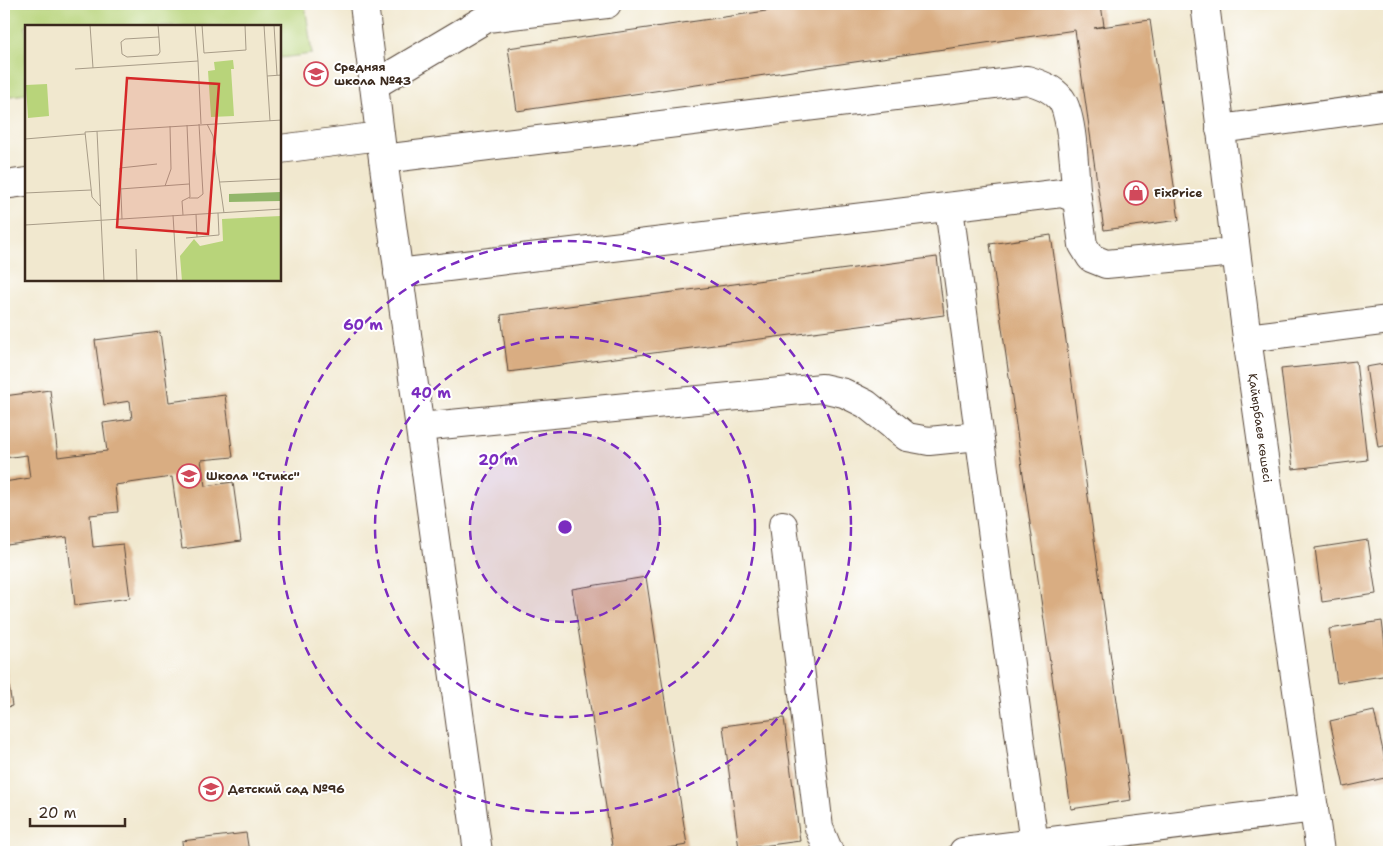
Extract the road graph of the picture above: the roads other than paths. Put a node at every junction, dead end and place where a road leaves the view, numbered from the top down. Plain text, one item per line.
1 (364, 4) edge
2 (607, 4) edge
3 (1205, 4) edge
4 (374, 85) junction
5 (1389, 106) edge
6 (1220, 129) junction
7 (381, 148) junction
8 (281, 149) edge
9 (25, 182) edge
10 (4, 185) edge
11 (1077, 199) junction
12 (949, 208) junction
13 (1235, 252) junction
14 (398, 273) junction
15 (1389, 320) edge
16 (1247, 338) junction
17 (420, 426) junction
18 (980, 436) junction
19 (783, 524) dead end
20 (1314, 808) junction
21 (1034, 844) junction
22 (478, 852) edge
23 (829, 852) edge
24 (962, 852) edge
25 (1320, 852) edge

1 - 4 street
2 - 4 street
3 - 6 street, Қайырбаев көшесі
4 - 7 street
5 - 6 street
6 - 13 street, Қайырбаев көшесі
7 - 8 street
7 - 11 street
7 - 14 street
9 - 10 street
11 - 12 street
11 - 13 street
12 - 14 street
12 - 18 street
13 - 16 street, Қайырбаев көшесі
14 - 17 street
15 - 16 street
16 - 20 street, Қайырбаев көшесі
17 - 18 street
17 - 22 street
18 - 21 street
19 - 23 street
20 - 21 street
20 - 25 street, Қайырбаев көшесі
21 - 24 street

